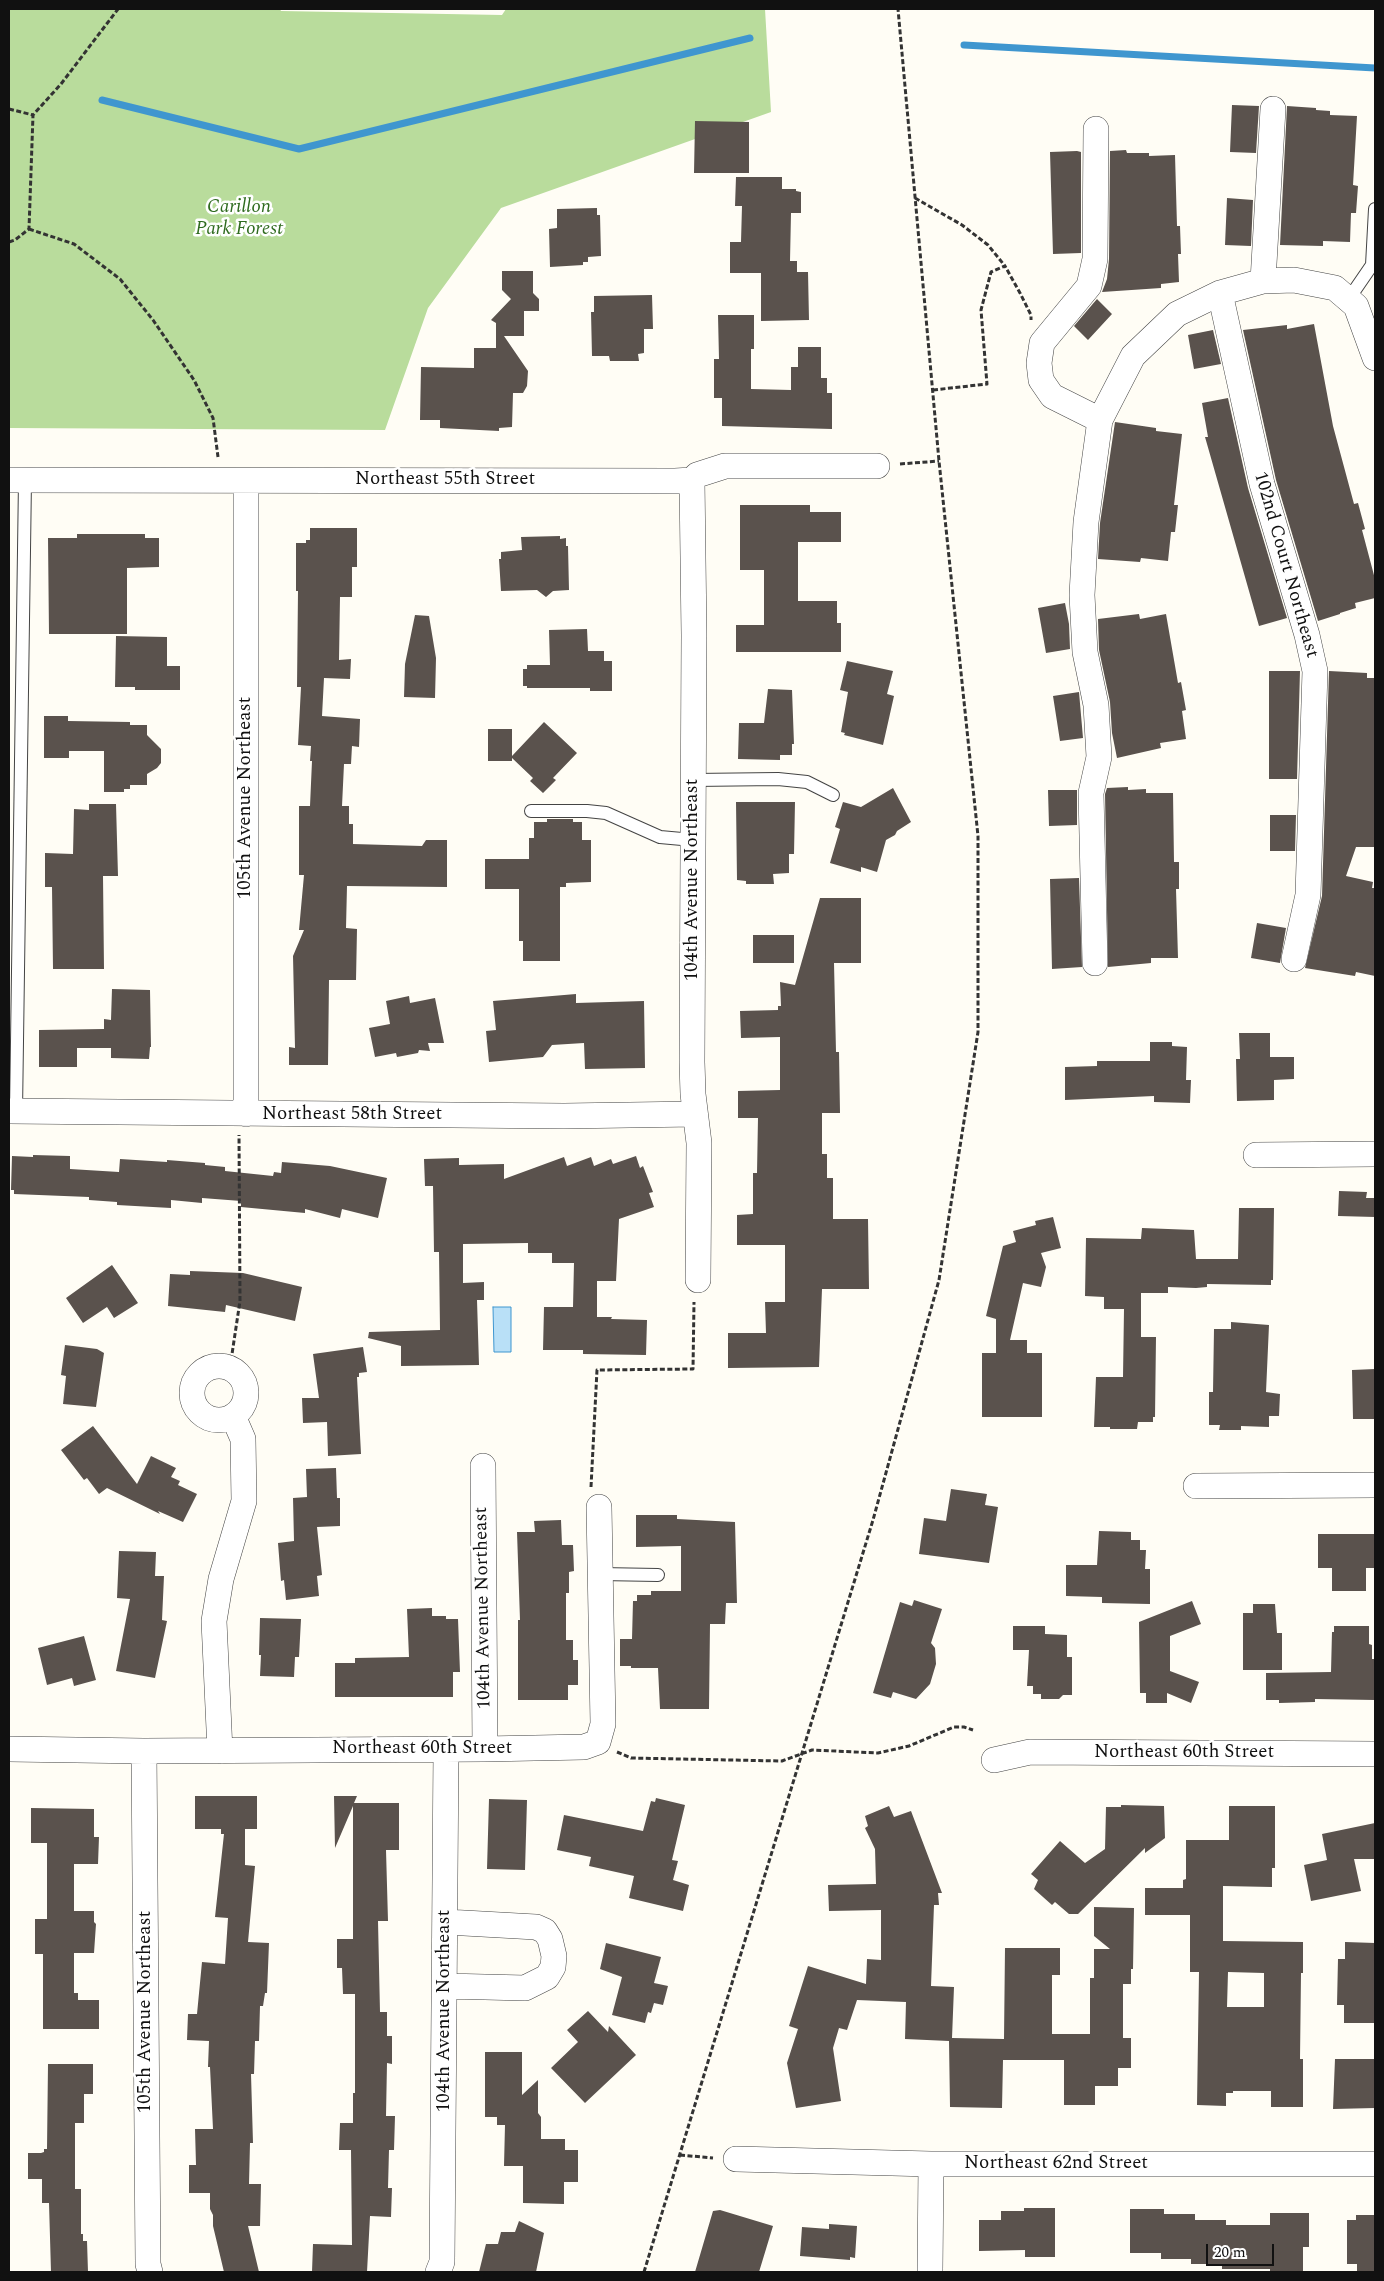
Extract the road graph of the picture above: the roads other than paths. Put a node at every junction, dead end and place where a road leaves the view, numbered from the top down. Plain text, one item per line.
1 (1273, 109) dead end
2 (1096, 129) dead end
3 (1375, 209) edge
4 (1263, 281) junction
5 (1220, 292) junction
6 (1348, 300) junction
7 (1375, 358) edge
8 (1100, 420) junction
9 (886, 465) road end
10 (17, 480) edge
11 (692, 480) junction
12 (246, 481) junction
13 (693, 780) junction
14 (833, 794) dead end
15 (531, 811) dead end
16 (693, 840) junction
17 (1294, 959) dead end
18 (1095, 963) dead end
19 (12, 1111) edge
20 (243, 1114) junction
21 (695, 1114) junction
22 (1375, 1154) edge
23 (1256, 1155) dead end
24 (696, 1289) road end
25 (233, 1416) junction
26 (483, 1466) dead end
27 (1375, 1485) edge
28 (1196, 1486) dead end
29 (595, 1497) road end
30 (600, 1574) junction
31 (658, 1575) dead end
32 (9, 1749) edge
33 (485, 1749) junction
34 (446, 1750) junction
35 (144, 1751) junction
36 (220, 1751) junction
37 (1375, 1754) edge
38 (994, 1760) dead end
39 (446, 1922) junction
40 (445, 1986) junction
41 (736, 2160) road end
42 (931, 2164) junction
43 (1375, 2164) edge
44 (150, 2272) edge
45 (438, 2272) edge
46 (930, 2272) edge

1 - 4 street
2 - 8 street
3 - 6 lane
4 - 5 street
4 - 6 street
5 - 8 street
5 - 17 street, 102nd Court Northeast
6 - 7 street
8 - 18 street
9 - 11 street, Northeast 55th Street
10 - 12 street, Northeast 55th Street
10 - 19 lane
11 - 12 street, Northeast 55th Street
11 - 13 street, 104th Avenue Northeast
12 - 20 street, 105th Avenue Northeast
13 - 14 lane
13 - 16 street, 104th Avenue Northeast
15 - 16 lane
16 - 21 street, 104th Avenue Northeast
19 - 20 street, Northeast 58th Street
20 - 21 street, Northeast 58th Street
21 - 24 street, 104th Avenue Northeast
22 - 23 street
25 - 25 street
25 - 36 street
26 - 33 street, 104th Avenue Northeast
27 - 28 street
29 - 30 street
30 - 31 lane
30 - 33 street, Northeast 60th Street
32 - 35 street, Northeast 60th Street
33 - 34 street, Northeast 60th Street
34 - 36 street, Northeast 60th Street
34 - 39 street, 104th Avenue Northeast
35 - 36 street, Northeast 60th Street
35 - 44 street, 105th Avenue Northeast
37 - 38 street, Northeast 60th Street
39 - 40 street, 104th Avenue Northeast
39 - 40 street
40 - 45 street, 104th Avenue Northeast
41 - 42 street, Northeast 62nd Street
42 - 43 street, Northeast 62nd Street
42 - 46 street

